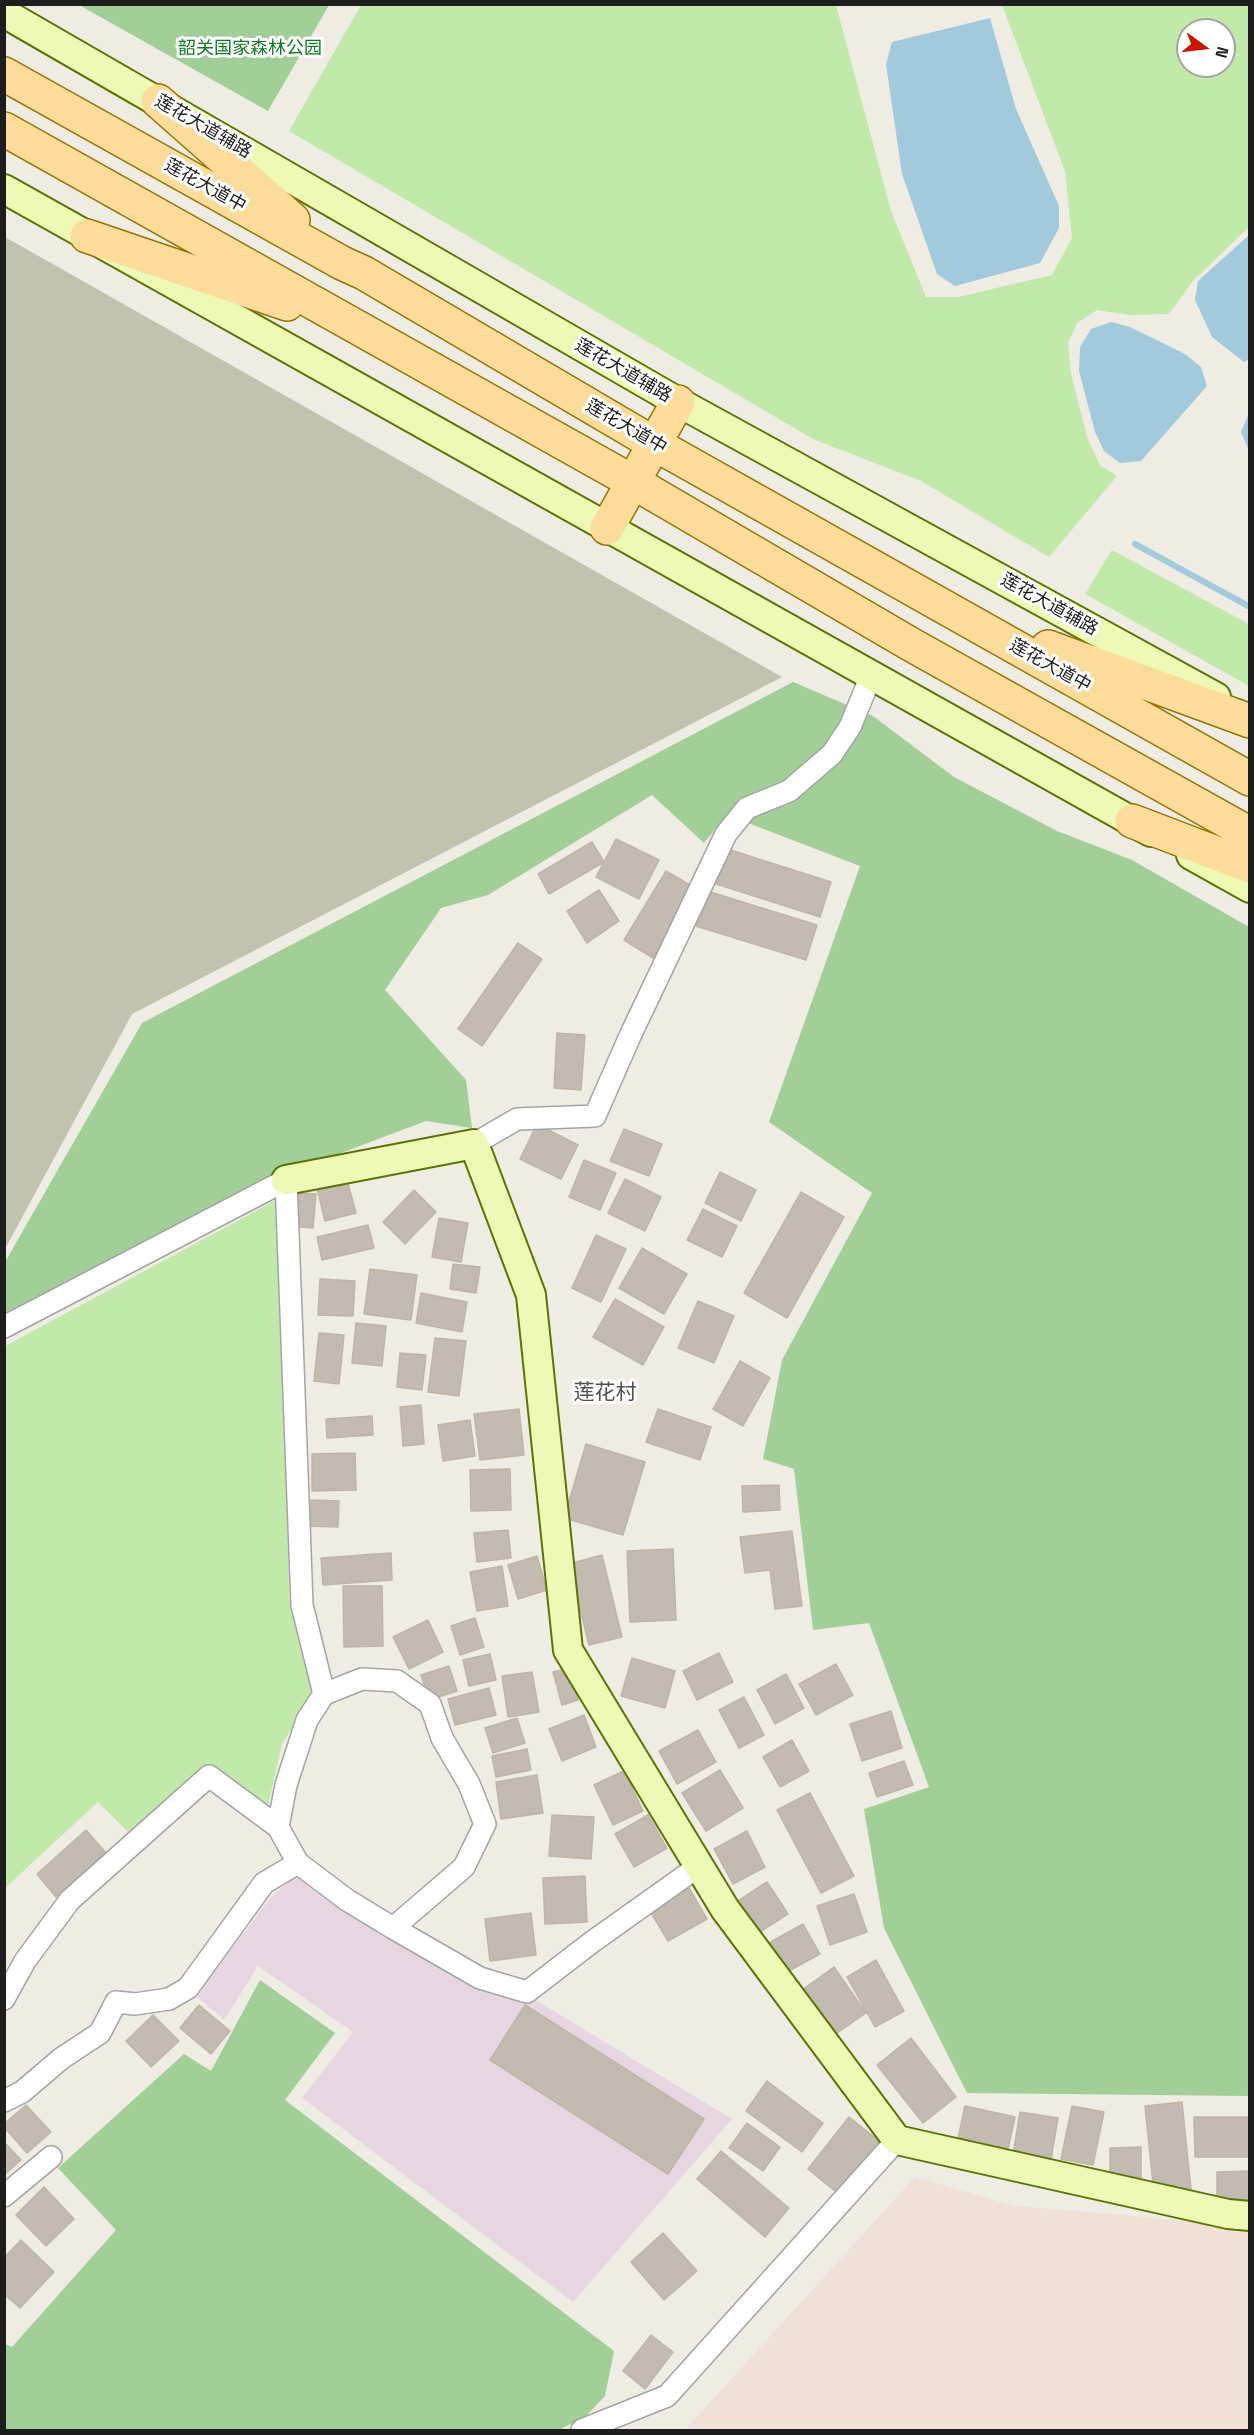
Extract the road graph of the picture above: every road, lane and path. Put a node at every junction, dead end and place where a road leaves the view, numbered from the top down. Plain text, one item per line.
1 (4, 13) edge
2 (4, 74) edge
3 (158, 101) junction
4 (4, 129) edge
5 (4, 189) edge
6 (87, 236) junction
7 (352, 268) junction
8 (351, 323) junction
9 (678, 402) junction
10 (653, 443) junction
11 (633, 482) junction
12 (607, 528) junction
13 (947, 609) junction
14 (912, 645) junction
15 (871, 676) junction
16 (1250, 716) edge
17 (1250, 720) edge
18 (1250, 779) edge
19 (1132, 821) junction
20 (1250, 834) edge
21 (1250, 866) edge
22 (1250, 888) edge
23 (474, 1144) junction
24 (286, 1180) junction
25 (4, 1327) edge
26 (324, 1694) junction
27 (278, 1827) junction
28 (297, 1863) junction
29 (689, 1873) dead end
30 (393, 1928) junction
31 (4, 1999) edge
32 (4, 2101) edge
33 (897, 2140) junction
34 (51, 2157) dead end
35 (4, 2196) edge
36 (1250, 2216) edge
37 (582, 2430) edge

1 - 3 street, 莲花大道辅路
2 - 7 main road, 莲花大道中
3 - 7 main road
3 - 9 street, 莲花大道辅路
4 - 8 main road
5 - 6 street
6 - 8 main road
6 - 12 street
7 - 8 main road
7 - 10 main road, 莲花大道中
8 - 11 main road
9 - 10 main road
9 - 16 street, 莲花大道辅路
10 - 11 main road
10 - 13 main road, 莲花大道中
11 - 12 main road
11 - 14 main road
12 - 15 street
13 - 14 main road
13 - 17 main road
13 - 18 main road, 莲花大道中
14 - 20 main road
15 - 19 street
15 - 23 street
19 - 21 main road
19 - 22 street
23 - 24 street
23 - 33 street
24 - 25 street
24 - 26 street
26 - 27 street
26 - 30 street
27 - 28 street
27 - 31 street
28 - 30 street
28 - 32 street
29 - 30 street
33 - 36 street
33 - 37 street
34 - 35 street

